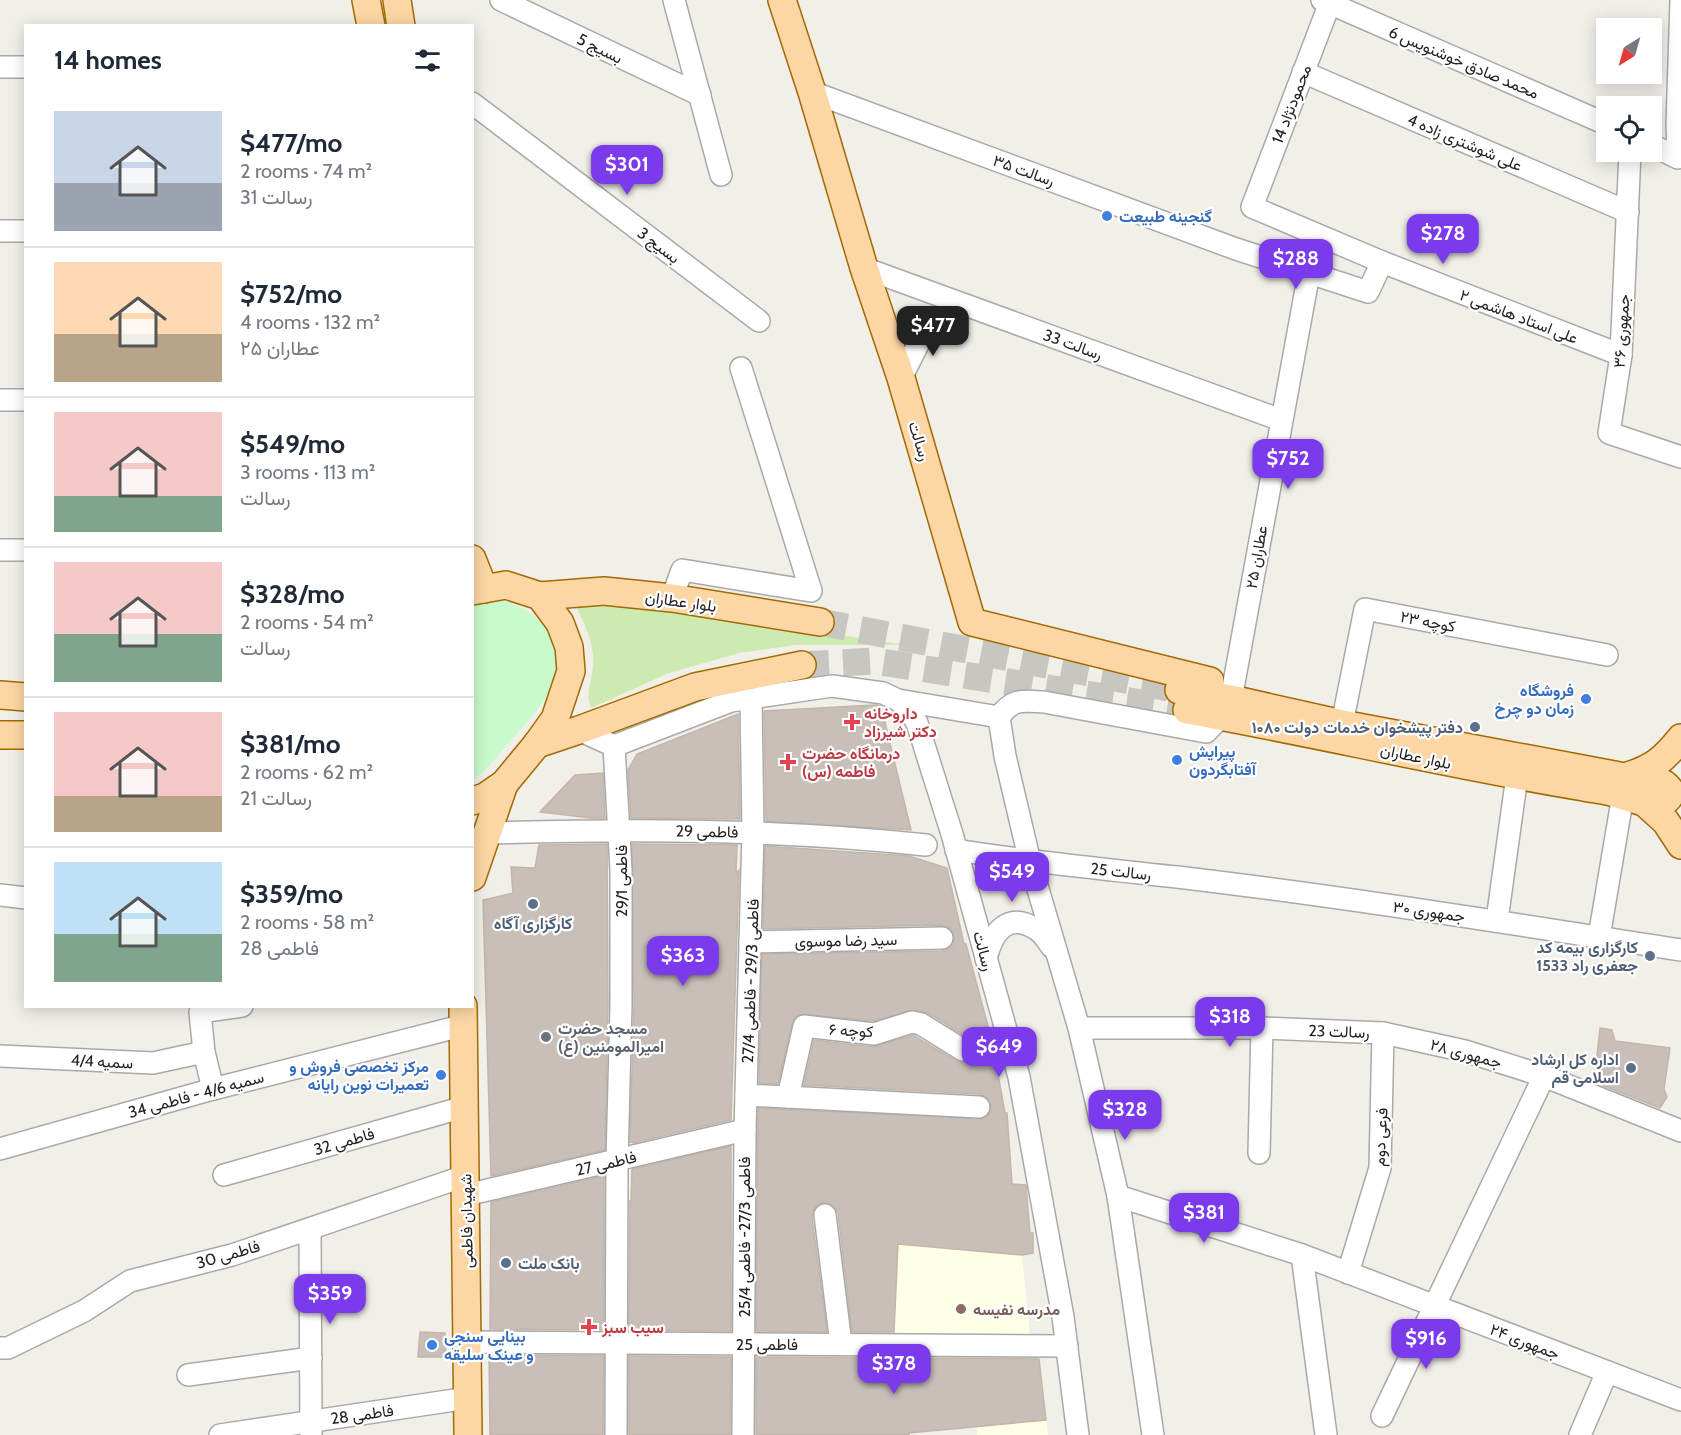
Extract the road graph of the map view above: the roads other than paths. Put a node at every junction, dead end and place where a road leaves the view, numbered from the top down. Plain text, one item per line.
1 (366, 0) edge
2 (397, 0) edge
3 (501, 0) edge
4 (674, 0) edge
5 (782, 0) edge
6 (1681, 0) edge
7 (1327, 1) edge
8 (370, 24) edge
9 (401, 24) edge
10 (0, 67) edge
11 (24, 67) edge
12 (1303, 72) junction
13 (812, 92) junction
14 (700, 95) junction
15 (474, 105) edge
16 (1596, 120) edge
17 (1662, 150) edge
18 (1630, 162) edge
19 (721, 175) dead end
20 (1252, 207) joint
21 (1628, 212) junction
22 (0, 231) edge
23 (24, 231) edge
24 (1382, 262) junction
25 (864, 268) junction
26 (1309, 273) junction
27 (931, 319) dead end
28 (759, 321) dead end
29 (1621, 355) junction
30 (741, 368) dead end
31 (901, 378) junction
32 (0, 400) edge
33 (24, 400) edge
34 (1281, 420) junction
35 (1681, 457) edge
36 (0, 550) edge
37 (24, 550) edge
38 (474, 570) edge
39 (478, 590) edge
40 (540, 596) junction
41 (672, 598) junction
42 (820, 622) tunnel mouth
43 (1606, 656) dead end
44 (802, 665) tunnel mouth
45 (0, 695) edge
46 (24, 697) edge
47 (751, 699) junction
48 (898, 700) junction
49 (1183, 700) tunnel mouth
50 (1227, 708) junction
51 (999, 717) junction
52 (1342, 724) junction
53 (579, 730) junction
54 (0, 735) edge
55 (24, 735) edge
56 (1681, 738) edge
57 (537, 744) junction
58 (614, 746) junction
59 (1517, 776) junction
60 (504, 784) junction
61 (1631, 792) junction
62 (474, 800) edge
63 (620, 829) junction
64 (753, 832) junction
65 (488, 833) junction
66 (926, 845) dead end
67 (1681, 845) edge
68 (956, 850) junction
69 (1030, 862) junction
70 (474, 872) edge
71 (1177, 877) joint
72 (0, 895) edge
73 (24, 898) edge
74 (1497, 920) junction
75 (1599, 937) junction
76 (942, 938) dead end
77 (750, 942) junction
78 (1681, 950) edge
79 (1056, 952) junction
80 (986, 960) junction
81 (228, 1008) edge
82 (463, 1017) edge
83 (1079, 1028) junction
84 (1262, 1028) junction
85 (1383, 1033) junction
86 (963, 1050) dead end
87 (204, 1052) junction
88 (0, 1056) edge
89 (1544, 1076) junction
90 (213, 1089) junction
91 (746, 1095) junction
92 (788, 1097) junction
93 (464, 1107) junction
94 (979, 1107) dead end
95 (745, 1130) junction
96 (1681, 1131) edge
97 (0, 1149) edge
98 (1259, 1153) dead end
99 (617, 1161) junction
100 (224, 1175) dead end
101 (466, 1186) junction
102 (1118, 1196) junction
103 (825, 1215) dead end
104 (310, 1228) junction
105 (1302, 1255) junction
106 (1348, 1273) junction
107 (1435, 1306) junction
108 (467, 1342) junction
109 (616, 1343) junction
110 (744, 1344) junction
111 (842, 1344) junction
112 (1067, 1346) junction
113 (0, 1348) edge
114 (311, 1358) junction
115 (1607, 1372) junction
116 (188, 1375) dead end
117 (468, 1398) junction
118 (1681, 1400) edge
119 (1382, 1416) dead end
120 (743, 1425) edge
121 (616, 1426) edge
122 (311, 1428) edge
123 (220, 1435) edge
124 (468, 1435) edge
125 (1078, 1435) edge
126 (1153, 1435) edge
127 (1326, 1435) edge
128 (1580, 1435) edge

1 - 8 main road
2 - 9 main road
3 - 14 street, بسیج 5
4 - 14 street
5 - 13 main road, رسالت
6 - 17 street
7 - 12 street, محمودنژاد 14
7 - 16 street, محمد صادق خوشنویس 6
10 - 11 street
12 - 20 street, محمودنژاد 14
12 - 21 street, علی شوشتری زاده 4
13 - 25 main road, رسالت
13 - 26 street, رسالت ۳۵
14 - 19 street
15 - 28 street, بسیج 3
18 - 21 street, جمهوری ۳۶
20 - 24 street, علی استاد هاشمی ۲
21 - 29 street, جمهوری ۳۶
22 - 23 street
24 - 26 street, رسالت ۳۵
24 - 29 street, علی استاد هاشمی ۲
25 - 31 main road, رسالت
25 - 34 street, رسالت 33
26 - 34 street, عطاران ۲۵
27 - 31 street
29 - 35 street, جمهوری ۳۶
30 - 41 street
31 - 50 main road, رسالت
32 - 33 street
34 - 50 street, عطاران ۲۵
36 - 37 street
38 - 39 main road
39 - 40 main road
40 - 41 main road, بلوار عطاران
40 - 57 main road
41 - 42 main road, بلوار عطاران
43 - 52 street, کوچه ۲۳
44 - 53 main road
45 - 46 main road
47 - 48 street
47 - 58 street
47 - 64 street, فاطمی 29/3 - فاطمی 27/4
48 - 51 street
48 - 68 street, رسالت
49 - 50 main road, بلوار عطاران
50 - 51 street
50 - 52 main road, بلوار عطاران
50 - 59 main road, بلوار عطاران
51 - 69 street
52 - 61 main road, بلوار عطاران
53 - 57 main road
53 - 58 street
54 - 55 main road
56 - 61 main road
57 - 60 main road
58 - 63 street, فاطمی 29/1
59 - 61 main road, بلوار عطاران
59 - 74 street
60 - 62 main road
60 - 65 main road
61 - 67 main road
61 - 75 street
63 - 64 street, فاطمی 29
63 - 65 street, فاطمی 29
63 - 99 street, فاطمی 29/1
64 - 66 street, فاطمی 29
64 - 77 street, فاطمی 29/3 - فاطمی 27/4
65 - 70 main road
68 - 69 street, رسالت 25
68 - 80 street, رسالت
69 - 71 street, رسالت 25
69 - 79 street
71 - 74 street, جمهوری ۳۰
72 - 73 street
74 - 75 street, جمهوری ۳۰
75 - 78 street, جمهوری ۳۰
76 - 77 street, سید رضا موسوی
77 - 91 street, فاطمی 29/3 - فاطمی 27/4
79 - 80 street
79 - 83 street
80 - 112 street, رسالت
81 - 87 street
82 - 90 street, سمیه 4/6 - فاطمی 34
82 - 93 main road, شهیدان فاطمی
83 - 84 street, رسالت 23
83 - 102 street
84 - 85 street, رسالت 23
84 - 98 street
85 - 89 street, جمهوری ۲۸
85 - 106 street, فرعی دوم
86 - 92 street, کوچه ۶
87 - 88 street, سمیه 4/4
87 - 90 street
89 - 96 street, جمهوری ۲۸
89 - 107 street
90 - 97 street, سمیه 4/6 - فاطمی 34
91 - 92 street
91 - 95 street, فاطمی 29/3 - فاطمی 27/4
92 - 94 street
93 - 100 street, فاطمی 32
93 - 101 main road, شهیدان فاطمی
95 - 99 street, فاطمی 27
95 - 110 street, فاطمی 27/3- فاطمی 25/4
99 - 101 street, فاطمی 27
99 - 109 street, فاطمی 29/1
101 - 104 street, فاطمی 30
101 - 108 main road, شهیدان فاطمی
102 - 105 street, جمهوری ۲۴
102 - 126 street
103 - 111 street
104 - 113 street, فاطمی 30
104 - 114 street
105 - 106 street, جمهوری ۲۴
105 - 127 street
106 - 107 street, جمهوری ۲۴
107 - 115 street, جمهوری ۲۴
107 - 119 street
108 - 109 street, فاطمی 25
108 - 117 main road, شهیدان فاطمی
109 - 110 street, فاطمی 25
109 - 121 street, فاطمی 29/1
110 - 111 street, فاطمی 25
110 - 120 street, فاطمی 27/3- فاطمی 25/4
111 - 112 street, فاطمی 25
112 - 125 street, رسالت
114 - 116 street
114 - 122 street
115 - 118 street, جمهوری ۲۴
115 - 128 street
117 - 122 street, فاطمی 28
117 - 124 main road, شهیدان فاطمی
122 - 123 street, فاطمی 28

